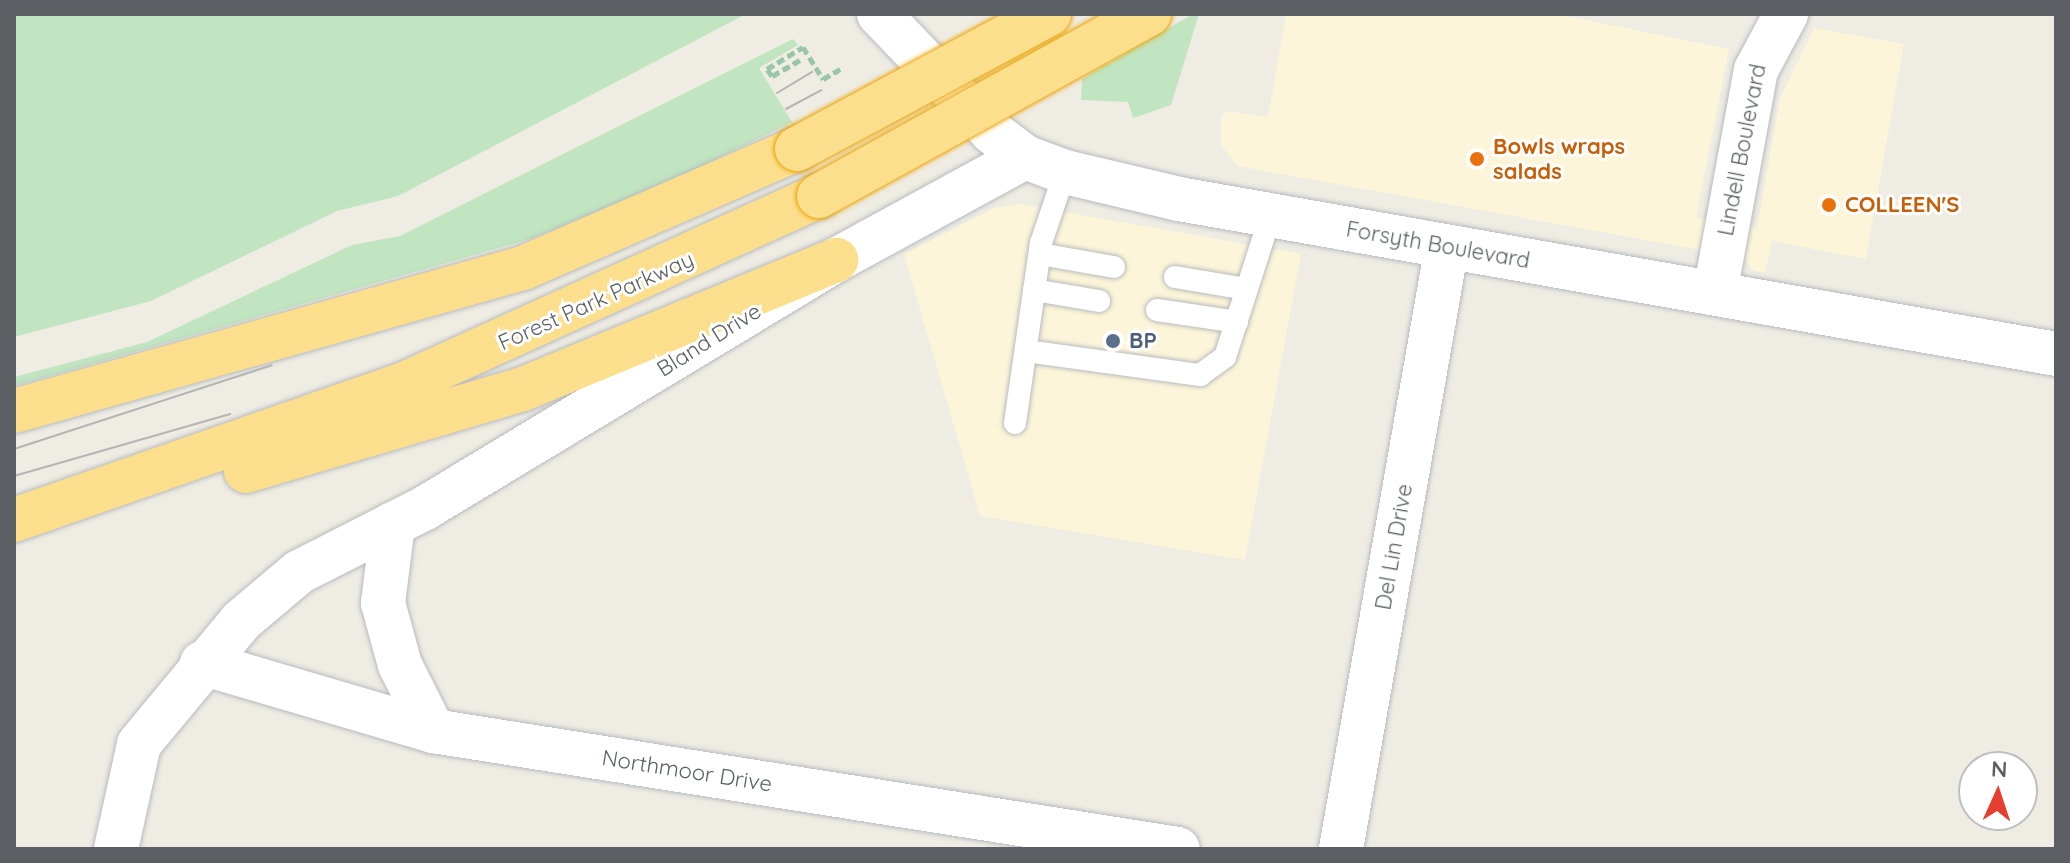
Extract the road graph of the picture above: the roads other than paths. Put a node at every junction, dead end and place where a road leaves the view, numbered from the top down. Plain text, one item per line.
1 (879, 14) edge
2 (1049, 14) edge
3 (1149, 14) edge
4 (1786, 14) edge
5 (1025, 157) junction
6 (1065, 172) junction
7 (1271, 215) junction
8 (1447, 246) junction
9 (1040, 254) junction
10 (836, 260) junction
11 (1114, 267) dead end
12 (1175, 277) dead end
13 (1247, 289) junction
14 (1034, 290) junction
15 (1715, 293) junction
16 (1099, 301) dead end
17 (1157, 310) dead end
18 (1237, 322) junction
19 (1026, 351) junction
20 (2056, 354) edge
21 (14, 411) edge
22 (1015, 423) dead end
23 (63, 507) junction
24 (14, 520) edge
25 (393, 524) junction
26 (202, 663) junction
27 (433, 731) junction
28 (116, 849) edge
29 (1178, 849) edge
30 (1341, 849) edge

1 - 5 street, Forsyth Boulevard
2 - 21 highway, bridge
3 - 23 highway, Forest Park Parkway, bridge
4 - 15 street, Lindell Boulevard
5 - 6 street, Forsyth Boulevard
5 - 10 street, Bland Drive
6 - 7 street, Forsyth Boulevard
6 - 9 lane
7 - 8 street, Forsyth Boulevard
7 - 13 lane
8 - 15 street, Forsyth Boulevard
8 - 30 street, Del Lin Drive
9 - 11 lane
9 - 14 lane
10 - 23 highway
10 - 25 street, Bland Drive
12 - 13 lane
13 - 18 lane
14 - 16 lane
14 - 19 lane
15 - 20 street, Forsyth Boulevard
17 - 18 lane
18 - 19 lane
19 - 22 lane
23 - 24 highway, Forest Park Parkway
25 - 26 street, Bland Drive
25 - 27 street
26 - 27 street, Northmoor Drive
26 - 28 street, Bland Drive
27 - 29 street, Northmoor Drive

